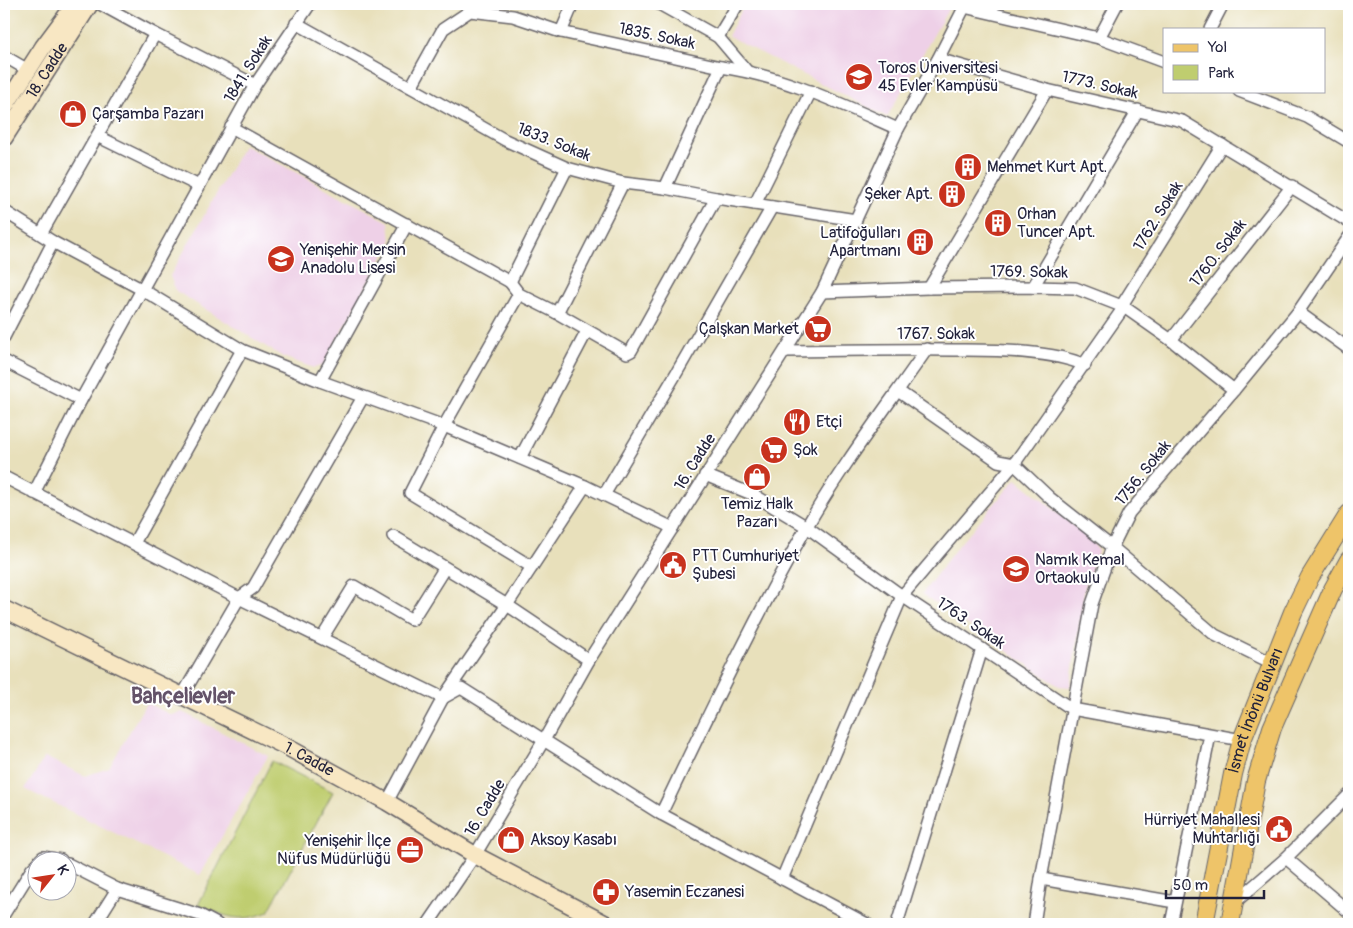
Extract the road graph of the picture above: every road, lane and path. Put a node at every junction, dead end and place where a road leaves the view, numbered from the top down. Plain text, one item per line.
1 (66, 4) edge
2 (75, 4) edge
3 (90, 4) edge
4 (100, 4) edge
5 (310, 4) edge
6 (573, 4) edge
7 (659, 4) edge
8 (738, 4) edge
9 (1117, 4) edge
10 (1223, 4) edge
11 (963, 5) edge
12 (296, 23) junction
13 (1211, 28) edge
14 (561, 32) junction
15 (155, 34) junction
16 (718, 37) junction
17 (1099, 38) junction
18 (43, 48) junction
19 (4, 56) edge
20 (938, 59) junction
21 (1163, 62) edge
22 (722, 67) junction
23 (28, 70) junction
24 (746, 70) junction
25 (255, 85) junction
26 (411, 87) junction
27 (1047, 90) junction
28 (811, 91) junction
29 (1242, 92) edge
30 (4, 108) edge
31 (1138, 110) junction
32 (231, 127) junction
33 (898, 129) junction
34 (97, 136) junction
35 (4, 138) edge
36 (1349, 142) edge
37 (1222, 145) junction
38 (567, 168) junction
39 (623, 184) junction
40 (199, 186) junction
41 (1292, 186) junction
42 (665, 188) junction
43 (716, 198) junction
44 (755, 204) junction
45 (772, 207) junction
46 (4, 211) edge
47 (856, 220) junction
48 (1349, 222) edge
49 (407, 224) junction
50 (41, 234) junction
51 (1349, 237) edge
52 (53, 242) junction
53 (510, 282) junction
54 (1033, 287) junction
55 (930, 288) junction
56 (143, 290) junction
57 (822, 292) junction
58 (519, 294) junction
59 (1123, 306) junction
60 (1298, 312) junction
61 (557, 313) junction
62 (587, 331) junction
63 (4, 337) edge
64 (1171, 340) junction
65 (928, 349) junction
66 (1349, 349) edge
67 (242, 350) junction
68 (786, 351) junction
69 (4, 361) edge
70 (1085, 364) junction
71 (320, 381) junction
72 (1234, 390) junction
73 (898, 392) junction
74 (363, 397) junction
75 (81, 400) junction
76 (444, 426) junction
77 (520, 458) junction
78 (1014, 464) junction
79 (705, 475) junction
80 (4, 477) edge
81 (585, 486) junction
82 (34, 493) junction
83 (604, 495) junction
84 (1349, 514) edge
85 (807, 527) junction
86 (673, 528) junction
87 (393, 536) dead end
88 (134, 543) junction
89 (1112, 547) junction
90 (1349, 560) edge
91 (532, 567) junction
92 (444, 569) junction
93 (902, 596) junction
94 (239, 598) junction
95 (507, 605) junction
96 (4, 609) edge
97 (322, 638) junction
98 (982, 649) junction
99 (590, 660) junction
100 (1272, 663) junction
101 (182, 696) junction
102 (443, 698) junction
103 (1072, 709) junction
104 (1210, 734) junction
105 (544, 740) junction
106 (1242, 740) junction
107 (1349, 796) edge
108 (386, 802) junction
109 (661, 814) junction
110 (475, 855) junction
111 (1286, 858) junction
112 (78, 869) edge
113 (28, 875) edge
114 (1041, 879) junction
115 (782, 880) junction
116 (117, 889) junction
117 (1175, 902) junction
118 (1347, 904) edge
119 (1232, 905) junction
120 (4, 914) edge
121 (95, 924) edge
122 (217, 924) edge
123 (428, 924) edge
124 (606, 924) edge
125 (867, 924) edge
126 (897, 924) edge
127 (1034, 924) edge
128 (1171, 924) edge
129 (1204, 924) edge
130 (1230, 924) edge

1 - 18 street
2 - 18 street, 18. Cadde
3 - 35 street, 18. Cadde
4 - 15 street
5 - 12 street, 1841. Sokak
6 - 14 street
7 - 16 street
8 - 16 street
9 - 17 street
10 - 13 street
11 - 17 street
11 - 20 street, 16. Cadde
12 - 25 street, 1841. Sokak
12 - 26 street, 1833. Sokak
14 - 22 street, 1835. Sokak
14 - 26 street, 1835. Sokak
15 - 25 street
15 - 34 street
16 - 24 street
17 - 21 street
18 - 23 street, 18. Cadde
19 - 23 street
20 - 27 street, 1773. Sokak
20 - 33 street, 16. Cadde
22 - 24 street, 1835. Sokak
22 - 42 street
23 - 30 street, 18. Cadde
24 - 28 street, 1835. Sokak
25 - 32 street, 1841. Sokak
26 - 38 street, 1833. Sokak
27 - 31 street, 1773. Sokak
27 - 55 street
28 - 33 street, 1835. Sokak
28 - 44 street
29 - 36 street
31 - 37 street, 1773. Sokak
31 - 54 street
32 - 40 street, 1841. Sokak
32 - 49 street
33 - 47 street, 16. Cadde
34 - 40 street
34 - 50 street
37 - 41 street, 1773. Sokak
37 - 59 street, 1762. Sokak
38 - 39 street, 1833. Sokak
38 - 53 street
39 - 42 street, 1833. Sokak
39 - 61 street
40 - 56 street, 1841. Sokak
41 - 48 street, 1773. Sokak
41 - 64 street, 1760. Sokak
42 - 43 street, 1833. Sokak
43 - 44 street, 1833. Sokak
43 - 62 street
44 - 45 street, 1833. Sokak
45 - 47 street, 1833. Sokak
45 - 83 street
46 - 50 street
47 - 57 street, 16. Cadde
49 - 53 street
49 - 71 street
50 - 52 street
51 - 60 street, 1756. Sokak
52 - 56 street
52 - 63 street
53 - 58 street
54 - 55 street, 1769. Sokak
54 - 59 street, 1769. Sokak
55 - 57 street, 1769. Sokak
56 - 67 street
56 - 75 street, 1841. Sokak
57 - 68 street, 16. Cadde
58 - 61 street
58 - 76 street
59 - 64 street, 1769. Sokak
59 - 70 street, 1762. Sokak
60 - 66 street
60 - 72 street, 1756. Sokak
61 - 62 street
62 - 77 street
64 - 72 street, 1769. Sokak
65 - 68 street, 1767. Sokak
65 - 70 street, 1767. Sokak
65 - 73 street
67 - 71 street
67 - 88 street
68 - 79 street, 16. Cadde
69 - 75 street
70 - 78 street, 1762. Sokak
71 - 74 street
72 - 89 street, 1756. Sokak
73 - 78 street
73 - 85 street
74 - 76 street
74 - 94 street
75 - 82 street, 1841. Sokak
76 - 77 street
76 - 91 street
77 - 81 street
78 - 89 street
78 - 93 street, 1762. Sokak
79 - 85 street, 1763. Sokak
79 - 86 street, 16. Cadde
80 - 82 street
81 - 83 street
81 - 91 street
82 - 88 street
83 - 86 street
84 - 100 main road, İsmet İnönü Bulvarı
85 - 93 street, 1763. Sokak
85 - 109 street
86 - 99 street, 16. Cadde
87 - 92 street
88 - 94 street
89 - 100 street
89 - 103 street, 1756. Sokak
90 - 119 main road, İsmet İnönü Bulvarı
91 - 95 street
92 - 95 street
92 - 97 street
93 - 98 street, 1763. Sokak
93 - 115 street, 1762. Sokak
94 - 97 street
94 - 101 street
95 - 99 street
95 - 102 street
96 - 101 street, 1. Cadde
97 - 102 street
98 - 103 street, 1763. Sokak
98 - 126 street
99 - 105 street, 16. Cadde
100 - 106 main road, İsmet İnönü Bulvarı
101 - 108 street, 1. Cadde
102 - 105 street
102 - 108 street
103 - 104 street, 1763. Sokak
103 - 114 street, 1756. Sokak
104 - 106 street, 1763. Sokak
104 - 117 street
105 - 109 street
105 - 110 street, 16. Cadde
106 - 129 main road, İsmet İnönü Bulvarı
107 - 111 street
108 - 110 street, 1. Cadde
109 - 115 street
110 - 123 street, 16. Cadde
110 - 124 street, 1. Cadde
111 - 118 street
111 - 119 street
112 - 116 street
113 - 120 street
114 - 117 street
114 - 127 street, 1756. Sokak
115 - 125 street
116 - 121 street
116 - 122 street
117 - 128 street
119 - 130 main road, İsmet İnönü Bulvarı

